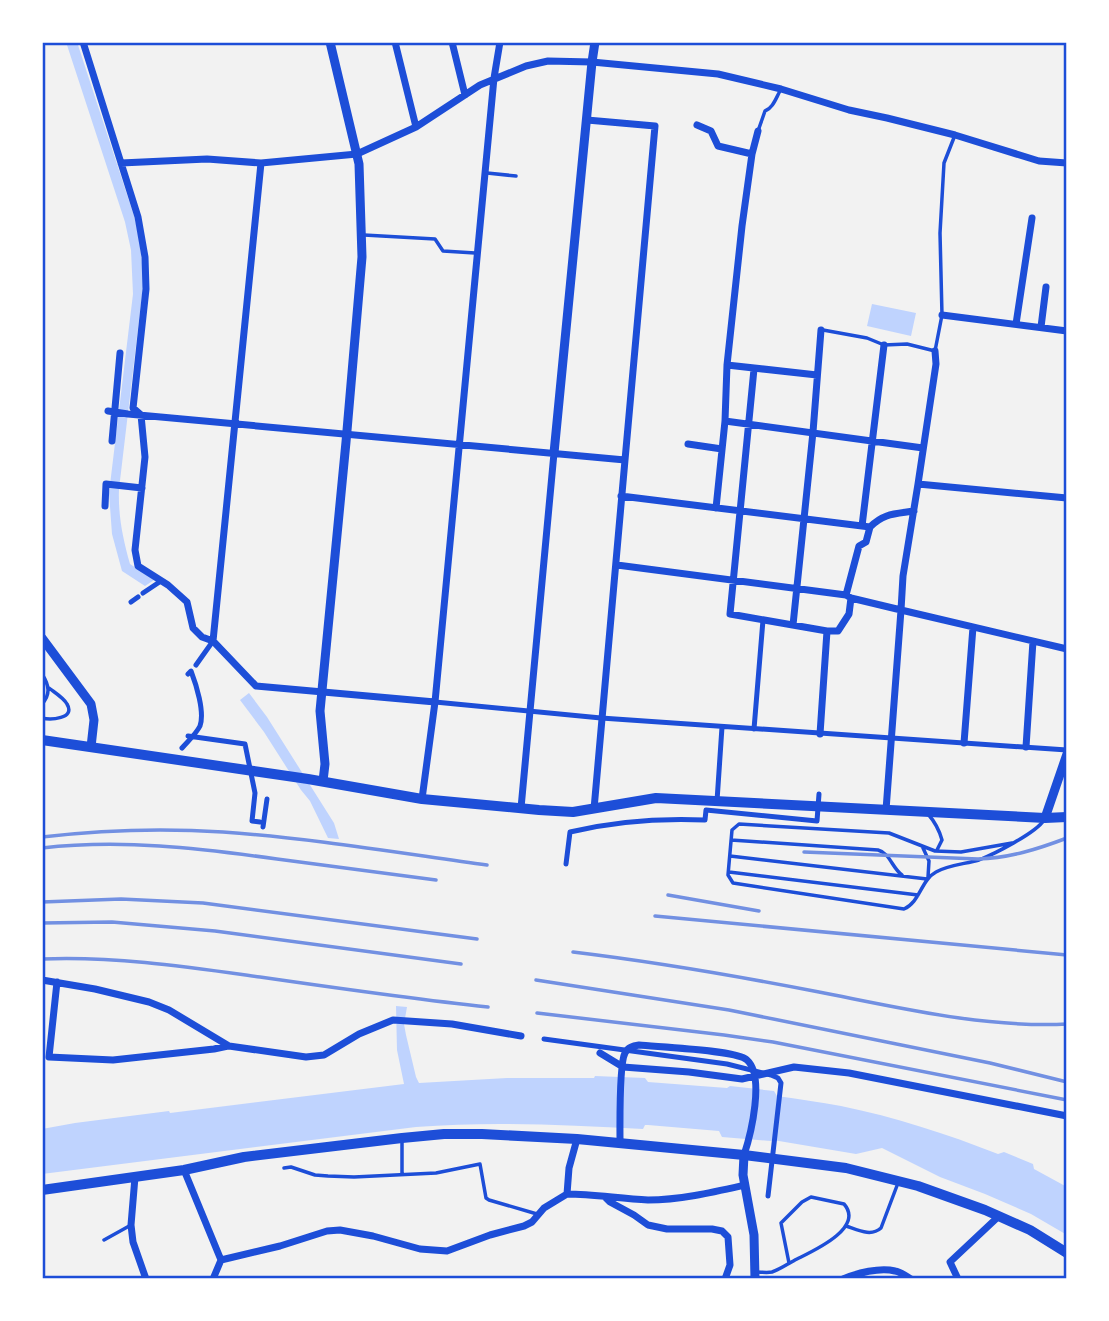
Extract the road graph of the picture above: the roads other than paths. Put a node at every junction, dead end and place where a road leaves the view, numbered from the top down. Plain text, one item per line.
1 (83, 42) edge
2 (330, 42) edge
3 (396, 42) edge
4 (452, 42) edge
5 (500, 42) edge
6 (596, 42) edge
7 (592, 62) junction
8 (494, 78) junction
9 (781, 89) junction
10 (465, 95) junction
11 (587, 120) junction
12 (697, 125) dead end
13 (416, 127) junction
14 (758, 131) joint
15 (956, 135) junction
16 (357, 154) junction
17 (751, 154) junction
18 (121, 163) junction
19 (261, 163) junction
20 (1067, 163) edge
21 (485, 173) junction
22 (516, 176) dead end
23 (1032, 218) dead end
24 (362, 235) junction
25 (477, 253) junction
26 (1046, 287) dead end
27 (942, 315) junction
28 (1016, 324) junction
29 (1041, 327) junction
30 (821, 330) joint
31 (1067, 331) edge
32 (884, 345) junction
33 (935, 351) junction
34 (120, 353) dead end
35 (727, 365) junction
36 (754, 369) junction
37 (817, 375) junction
38 (114, 412) junction
39 (141, 415) junction
40 (725, 421) junction
41 (234, 423) junction
42 (749, 425) junction
43 (813, 432) junction
44 (346, 434) junction
45 (873, 440) junction
46 (112, 441) dead end
47 (459, 444) junction
48 (688, 444) dead end
49 (923, 448) junction
50 (722, 449) junction
51 (554, 453) junction
52 (625, 460) junction
53 (918, 484) junction
54 (142, 488) junction
55 (621, 496) junction
56 (1067, 498) edge
57 (105, 506) dead end
58 (716, 508) junction
59 (914, 511) junction
60 (740, 512) junction
61 (804, 518) junction
62 (866, 526) junction
63 (617, 565) junction
64 (734, 579) junction
65 (161, 581) junction
66 (797, 588) junction
67 (849, 596) junction
68 (131, 602) dead end
69 (901, 610) junction
70 (763, 620) junction
71 (793, 625) junction
72 (973, 626) junction
73 (827, 631) junction
74 (42, 638) edge
75 (1033, 641) junction
76 (211, 645) junction
77 (1067, 649) edge
78 (198, 663) dead end
79 (42, 674) edge
80 (188, 674) dead end
81 (49, 688) junction
82 (322, 691) junction
83 (435, 702) junction
84 (42, 704) edge
85 (531, 712) junction
86 (42, 718) edge
87 (601, 718) junction
88 (722, 727) junction
89 (754, 729) junction
90 (820, 734) junction
91 (188, 736) dead end
92 (892, 738) junction
93 (42, 740) edge
94 (964, 743) junction
95 (91, 747) junction
96 (1026, 747) junction
97 (182, 748) dead end
98 (1067, 752) edge
99 (323, 781) junction
100 (819, 794) dead end
101 (269, 799) dead end
102 (422, 799) junction
103 (718, 801) junction
104 (521, 808) junction
105 (594, 809) junction
106 (886, 810) junction
107 (927, 812) junction
108 (1067, 817) edge
109 (1045, 818) junction
110 (731, 840) junction
111 (1012, 843) junction
112 (923, 847) junction
113 (935, 851) junction
114 (730, 856) junction
115 (566, 864) dead end
116 (728, 872) junction
117 (904, 876) junction
118 (927, 879) junction
119 (918, 895) junction
120 (42, 980) edge
121 (57, 982) junction
122 (521, 1036) dead end
123 (544, 1039) dead end
124 (229, 1046) junction
125 (600, 1054) dead end
126 (46, 1057) edge
127 (767, 1063) dead end
128 (623, 1069) junction
129 (765, 1073) junction
130 (755, 1076) junction
131 (1067, 1116) edge
132 (620, 1137) junction
133 (402, 1138) junction
134 (577, 1139) junction
135 (744, 1155) junction
136 (284, 1168) dead end
137 (184, 1170) junction
138 (402, 1175) junction
139 (135, 1177) junction
140 (898, 1181) junction
141 (745, 1185) junction
142 (42, 1190) edge
143 (567, 1194) junction
144 (604, 1196) junction
145 (768, 1196) dead end
146 (539, 1214) junction
147 (999, 1216) junction
148 (131, 1224) junction
149 (846, 1226) junction
150 (104, 1240) dead end
151 (1067, 1252) edge
152 (221, 1261) junction
153 (789, 1263) junction
154 (216, 1269) junction
155 (755, 1276) edge
156 (146, 1279) edge
157 (206, 1279) edge
158 (214, 1279) edge
159 (725, 1279) edge
160 (843, 1279) edge
161 (911, 1279) edge
162 (958, 1279) edge

1 - 18 street
2 - 16 street
3 - 13 street
4 - 10 street
5 - 8 street
6 - 7 street
7 - 8 street
7 - 9 street
7 - 11 street
8 - 10 street
8 - 21 street
9 - 14 lane
9 - 15 street
10 - 13 street
11 - 51 street
11 - 52 street
12 - 17 street
13 - 16 street
14 - 17 street
15 - 20 street
15 - 27 lane
16 - 19 street
16 - 24 street
17 - 35 street
18 - 19 street
18 - 39 street
19 - 41 street
21 - 22 lane
21 - 25 street
23 - 28 street
24 - 25 lane
24 - 44 street
25 - 47 street
26 - 29 street
27 - 28 street
27 - 33 lane
28 - 29 street
29 - 31 street
30 - 32 lane
30 - 37 street
32 - 33 lane
32 - 45 street
33 - 49 street
34 - 38 street
35 - 36 street
35 - 40 street
36 - 37 street
36 - 42 street
37 - 43 street
38 - 39 street
38 - 46 street
39 - 41 street
39 - 54 street
40 - 42 street
40 - 50 street
41 - 44 street
41 - 76 street
42 - 43 street
42 - 60 street
43 - 45 street
43 - 61 street
44 - 47 street
44 - 82 street
45 - 49 street
45 - 62 street
47 - 51 street
47 - 83 street
48 - 50 street
49 - 53 street
50 - 58 street
51 - 52 street
51 - 85 street
52 - 55 street
53 - 56 street
53 - 59 street
54 - 57 street
54 - 65 street
55 - 58 street
55 - 63 street
58 - 60 street
59 - 62 street
59 - 69 street
60 - 61 street
60 - 64 street
61 - 62 street
61 - 66 street
62 - 67 street
63 - 64 street
63 - 87 street
64 - 66 street
64 - 70 street
65 - 68 street
65 - 76 street
66 - 67 street
66 - 71 street
67 - 69 street
67 - 73 street
69 - 72 street
69 - 92 street
70 - 71 street
70 - 89 street
71 - 73 street
72 - 75 street
72 - 94 street
73 - 90 street
74 - 95 street
75 - 77 street
75 - 96 street
76 - 78 street
76 - 82 street
79 - 81 lane
80 - 97 street
81 - 84 lane
81 - 86 lane
82 - 83 street
82 - 99 street
83 - 85 street
83 - 102 street
85 - 87 street
85 - 104 street
87 - 88 street
87 - 105 street
88 - 89 street
88 - 103 street
89 - 90 street
90 - 92 street
91 - 101 street
92 - 94 street
92 - 106 street
93 - 95 main road
94 - 96 street
95 - 99 main road
96 - 98 street
98 - 109 street
99 - 102 main road
100 - 115 street
102 - 104 main road
103 - 105 main road
103 - 106 main road
104 - 105 main road
106 - 107 main road
107 - 109 main road
107 - 113 lane
108 - 109 main road
109 - 111 lane
110 - 112 lane
110 - 114 lane
110 - 117 lane
111 - 113 lane
111 - 118 lane
112 - 113 lane
112 - 118 lane
114 - 116 lane
114 - 117 lane
116 - 119 lane
116 - 119 lane
117 - 118 lane
118 - 119 lane
120 - 121 street
121 - 124 street
121 - 126 street
122 - 124 street
123 - 129 street
124 - 126 street
125 - 128 street
127 - 129 street
128 - 130 street
128 - 130 street
128 - 132 street
129 - 145 street
130 - 131 street
130 - 135 street
132 - 134 main road
132 - 135 main road
133 - 134 main road
133 - 137 main road
133 - 138 lane
134 - 143 street
135 - 140 main road
135 - 141 street
136 - 138 lane
137 - 139 main road
137 - 152 street
138 - 146 lane
139 - 142 main road
139 - 148 street
140 - 147 main road
140 - 149 lane
141 - 144 street
141 - 155 street
143 - 144 street
143 - 146 street
144 - 159 street
146 - 152 street
147 - 151 main road
147 - 162 street
148 - 150 lane
148 - 156 street
149 - 153 lane
149 - 153 lane
152 - 154 street
153 - 155 lane
154 - 157 street
154 - 158 street
160 - 161 street

